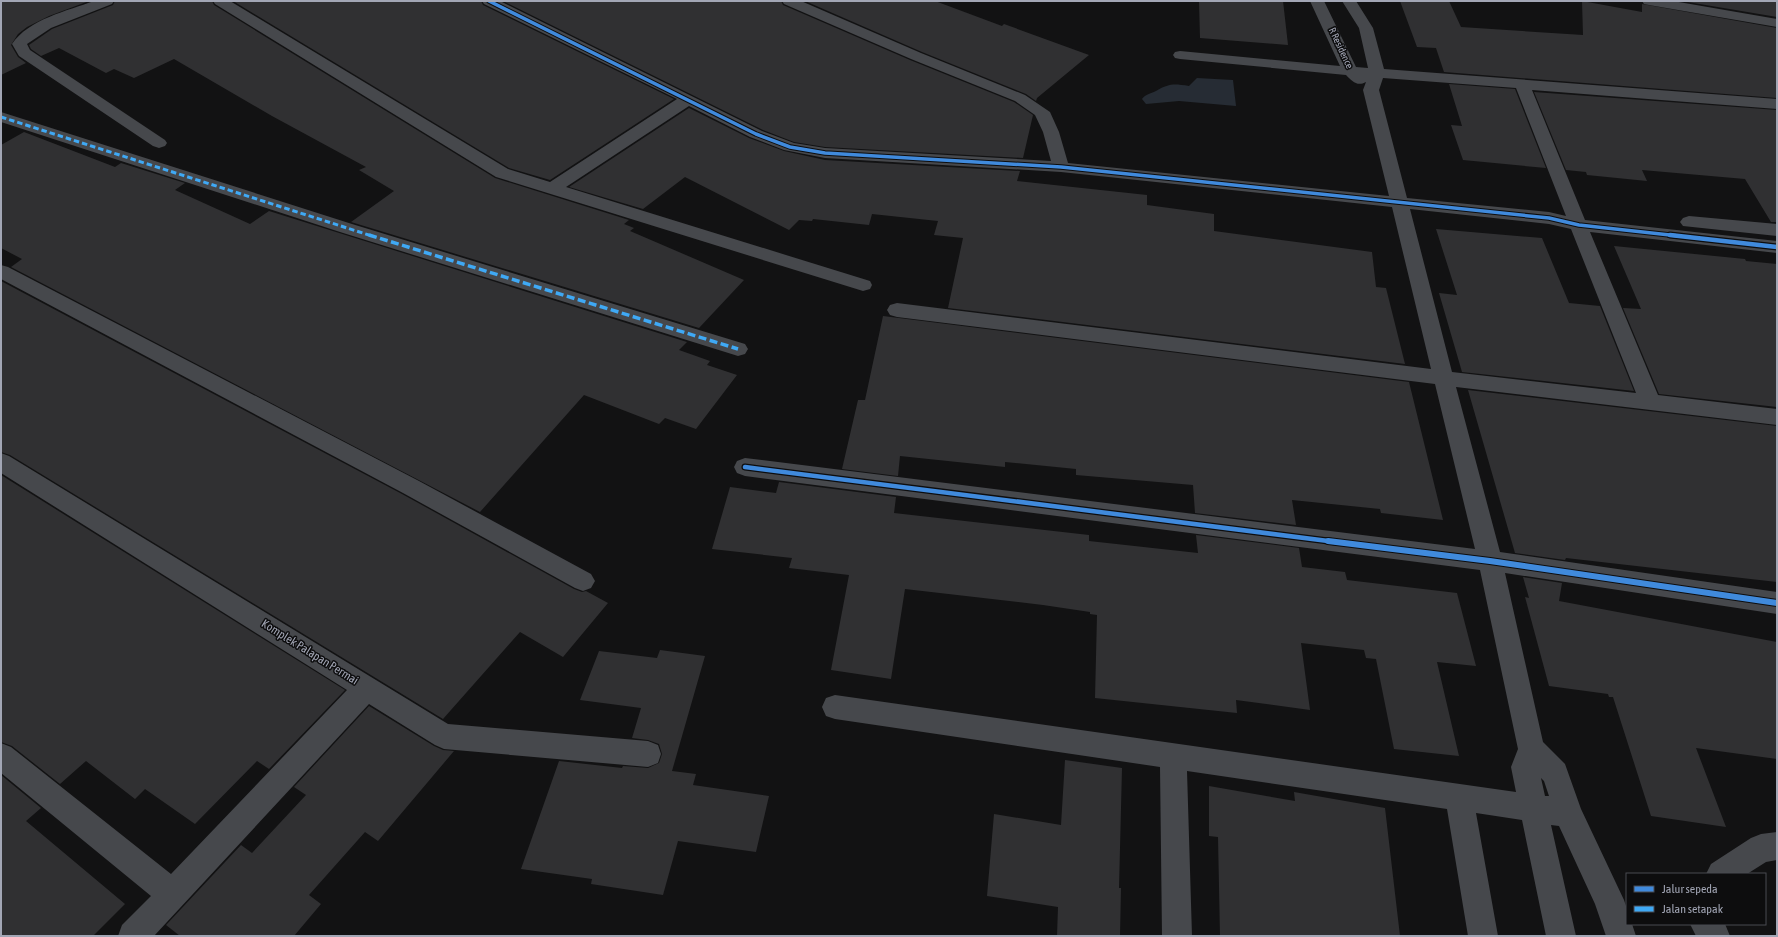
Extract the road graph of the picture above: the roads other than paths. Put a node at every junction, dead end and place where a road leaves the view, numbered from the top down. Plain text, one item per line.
1 (107, 1) edge
2 (220, 1) edge
3 (489, 1) edge
4 (789, 1) edge
5 (1317, 1) edge
6 (1349, 1) edge
7 (1649, 1) edge
8 (1777, 23) edge
9 (1180, 55) dead end
10 (1350, 71) junction
11 (1374, 82) junction
12 (1522, 85) junction
13 (688, 99) junction
14 (1777, 104) edge
15 (1, 117) edge
16 (159, 143) dead end
17 (1061, 167) junction
18 (552, 189) junction
19 (1398, 202) junction
20 (1576, 219) junction
21 (1777, 230) edge
22 (1777, 247) edge
23 (1, 271) edge
24 (863, 285) dead end
25 (897, 310) dead end
26 (738, 349) dead end
27 (1443, 378) junction
28 (1650, 402) junction
29 (1777, 417) edge
30 (1, 462) edge
31 (745, 467) dead end
32 (1490, 561) junction
33 (584, 581) dead end
34 (1777, 603) edge
35 (367, 687) junction
36 (835, 707) dead end
37 (1531, 749) junction
38 (648, 754) dead end
39 (1173, 755) junction
40 (1, 756) edge
41 (1459, 797) junction
42 (1533, 808) junction
43 (1568, 812) junction
44 (1777, 846) edge
45 (1722, 873) edge
46 (172, 894) junction
47 (1618, 900) edge
48 (1705, 925) edge
49 (133, 936) edge
50 (1178, 936) edge
51 (1482, 936) edge
52 (1561, 936) edge
53 (1621, 936) edge
54 (1715, 936) edge

1 - 16 street
2 - 18 street
3 - 13 street
4 - 17 street
5 - 10 street, R Residence
6 - 11 street
7 - 8 street
9 - 10 street
10 - 11 street
11 - 12 street
11 - 19 street
12 - 14 street
12 - 20 street
13 - 17 street
13 - 18 street
15 - 26 street
17 - 19 street
18 - 24 street
19 - 20 street
19 - 27 street
20 - 21 street
20 - 22 street
20 - 28 street
23 - 33 street
25 - 27 street
27 - 28 street
27 - 32 street
28 - 29 street
30 - 35 street, Komplek Palapan Permai
31 - 32 street
32 - 34 street
32 - 37 street
35 - 38 street, Komplek Palapan Permai
35 - 46 street
36 - 39 street
37 - 42 street
37 - 43 street
39 - 41 street
39 - 50 street
40 - 46 street
41 - 42 street
41 - 51 street
42 - 43 street
42 - 52 street
43 - 47 street
44 - 45 street
46 - 49 street
47 - 53 street
48 - 54 street

